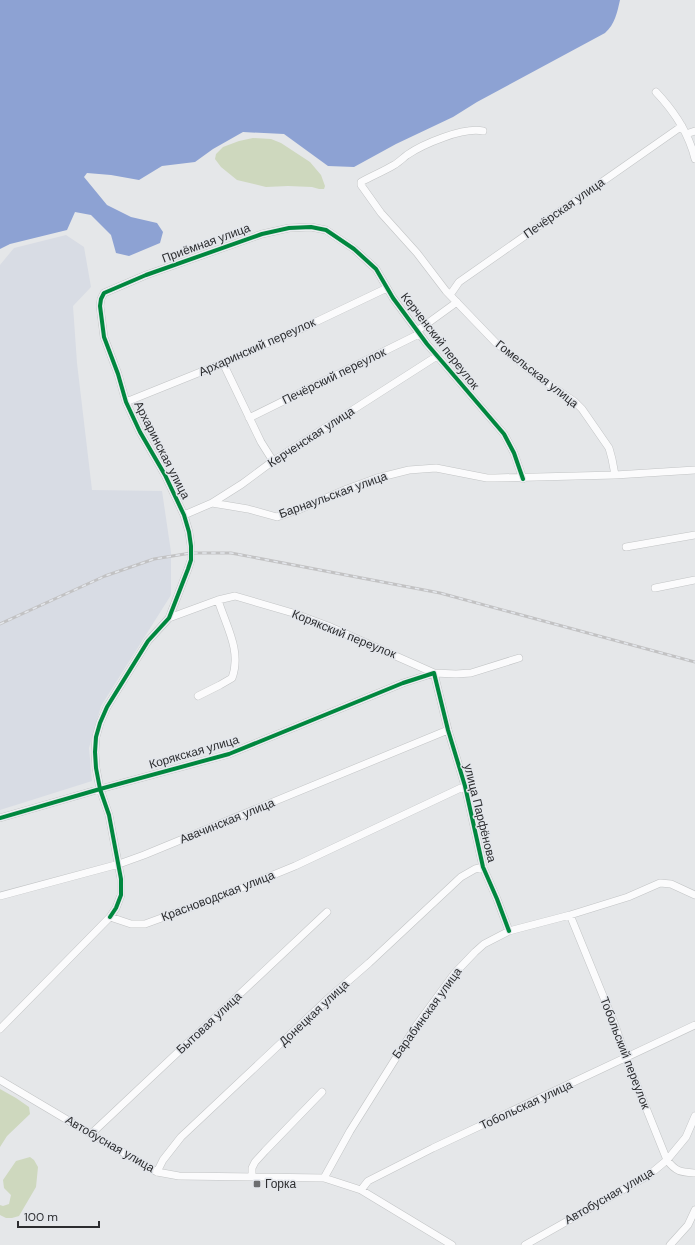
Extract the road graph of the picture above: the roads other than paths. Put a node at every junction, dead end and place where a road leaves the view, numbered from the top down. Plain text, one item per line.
1 (656, 92) dead end
2 (682, 126) junction
3 (483, 131) dead end
4 (695, 131) edge
5 (686, 134) junction
6 (695, 159) edge
7 (326, 230) joint
8 (387, 288) junction
9 (450, 294) junction
10 (101, 299) joint
11 (457, 302) junction
12 (418, 332) junction
13 (437, 356) junction
14 (223, 363) junction
15 (126, 402) junction
16 (249, 418) junction
17 (273, 461) junction
18 (695, 470) edge
19 (615, 475) junction
20 (523, 479) junction
21 (212, 503) junction
22 (184, 516) junction
23 (695, 535) edge
24 (626, 547) dead end
25 (695, 580) edge
26 (655, 588) dead end
27 (218, 600) junction
28 (169, 618) junction
29 (520, 658) dead end
30 (434, 673) junction
31 (198, 696) dead end
32 (448, 730) junction
33 (465, 786) junction
34 (100, 789) junction
35 (0, 818) edge
36 (119, 864) junction
37 (483, 867) junction
38 (695, 895) edge
39 (0, 896) edge
40 (327, 912) dead end
41 (570, 915) junction
42 (110, 917) junction
43 (509, 931) junction
44 (695, 1025) edge
45 (0, 1029) edge
46 (626, 1058) junction
47 (0, 1080) edge
48 (322, 1092) dead end
49 (695, 1116) edge
50 (91, 1134) junction
51 (667, 1160) junction
52 (157, 1172) junction
53 (695, 1173) edge
54 (252, 1177) junction
55 (324, 1178) junction
56 (361, 1190) junction
57 (695, 1210) edge
58 (452, 1245) edge
59 (525, 1245) edge
60 (670, 1245) edge

1 - 2 street
2 - 5 street
2 - 9 street, Печёрская улица
3 - 9 street, Гомельская улица
4 - 5 street
5 - 6 street
7 - 8 street, Керченский переулок
7 - 10 street, Приёмная улица
8 - 12 street, Керченский переулок
8 - 14 street, Архаринский переулок
9 - 11 street, Гомельская улица
10 - 15 street, Архаринская улица
11 - 12 street, Печёрский переулок
11 - 19 street, Гомельская улица
12 - 13 street, Керченский переулок
12 - 16 street, Печёрский переулок
13 - 17 street, Керченская улица
13 - 20 street, Керченский переулок
14 - 15 street, Архаринский переулок
14 - 16 street
15 - 22 street, Архаринская улица
16 - 17 street
17 - 21 street, Керченская улица
18 - 19 street, Барнаульская улица
19 - 20 street, Барнаульская улица
20 - 21 street, Барнаульская улица
21 - 22 street, Керченская улица
22 - 28 street, Архаринская улица
23 - 24 street
25 - 26 street
27 - 28 street, Корякский переулок
27 - 30 street, Корякский переулок
27 - 31 street
28 - 34 street, Архаринская улица
29 - 30 street, Корякский переулок
30 - 32 street, улица Парфёнова
30 - 34 street, Корякская улица
32 - 33 street, улица Парфёнова
32 - 36 street, Авачинская улица
33 - 37 street, улица Парфёнова
33 - 42 street, Красноводская улица
34 - 35 street, Корякская улица
34 - 36 street, Архаринская улица
36 - 39 street, Авачинская улица
36 - 42 street, Архаринская улица
37 - 43 street, улица Парфёнова
37 - 52 street, Донецкая улица
38 - 41 street, Барабинская улица
40 - 50 street, Бытовая улица
41 - 43 street, Барабинская улица
41 - 46 street, Тобольский переулок
42 - 45 street
43 - 55 street, Барабинская улица
44 - 46 street, Тобольская улица
46 - 51 street, Тобольский переулок
46 - 56 street, Тобольская улица
47 - 50 street, Автобусная улица
48 - 54 street
49 - 51 street, Автобусная улица
50 - 52 street, Автобусная улица
51 - 53 street
51 - 59 street, Автобусная улица
52 - 54 street, Автобусная улица
54 - 55 street, Автобусная улица
55 - 56 street, Автобусная улица
56 - 58 street, Автобусная улица
57 - 60 street

